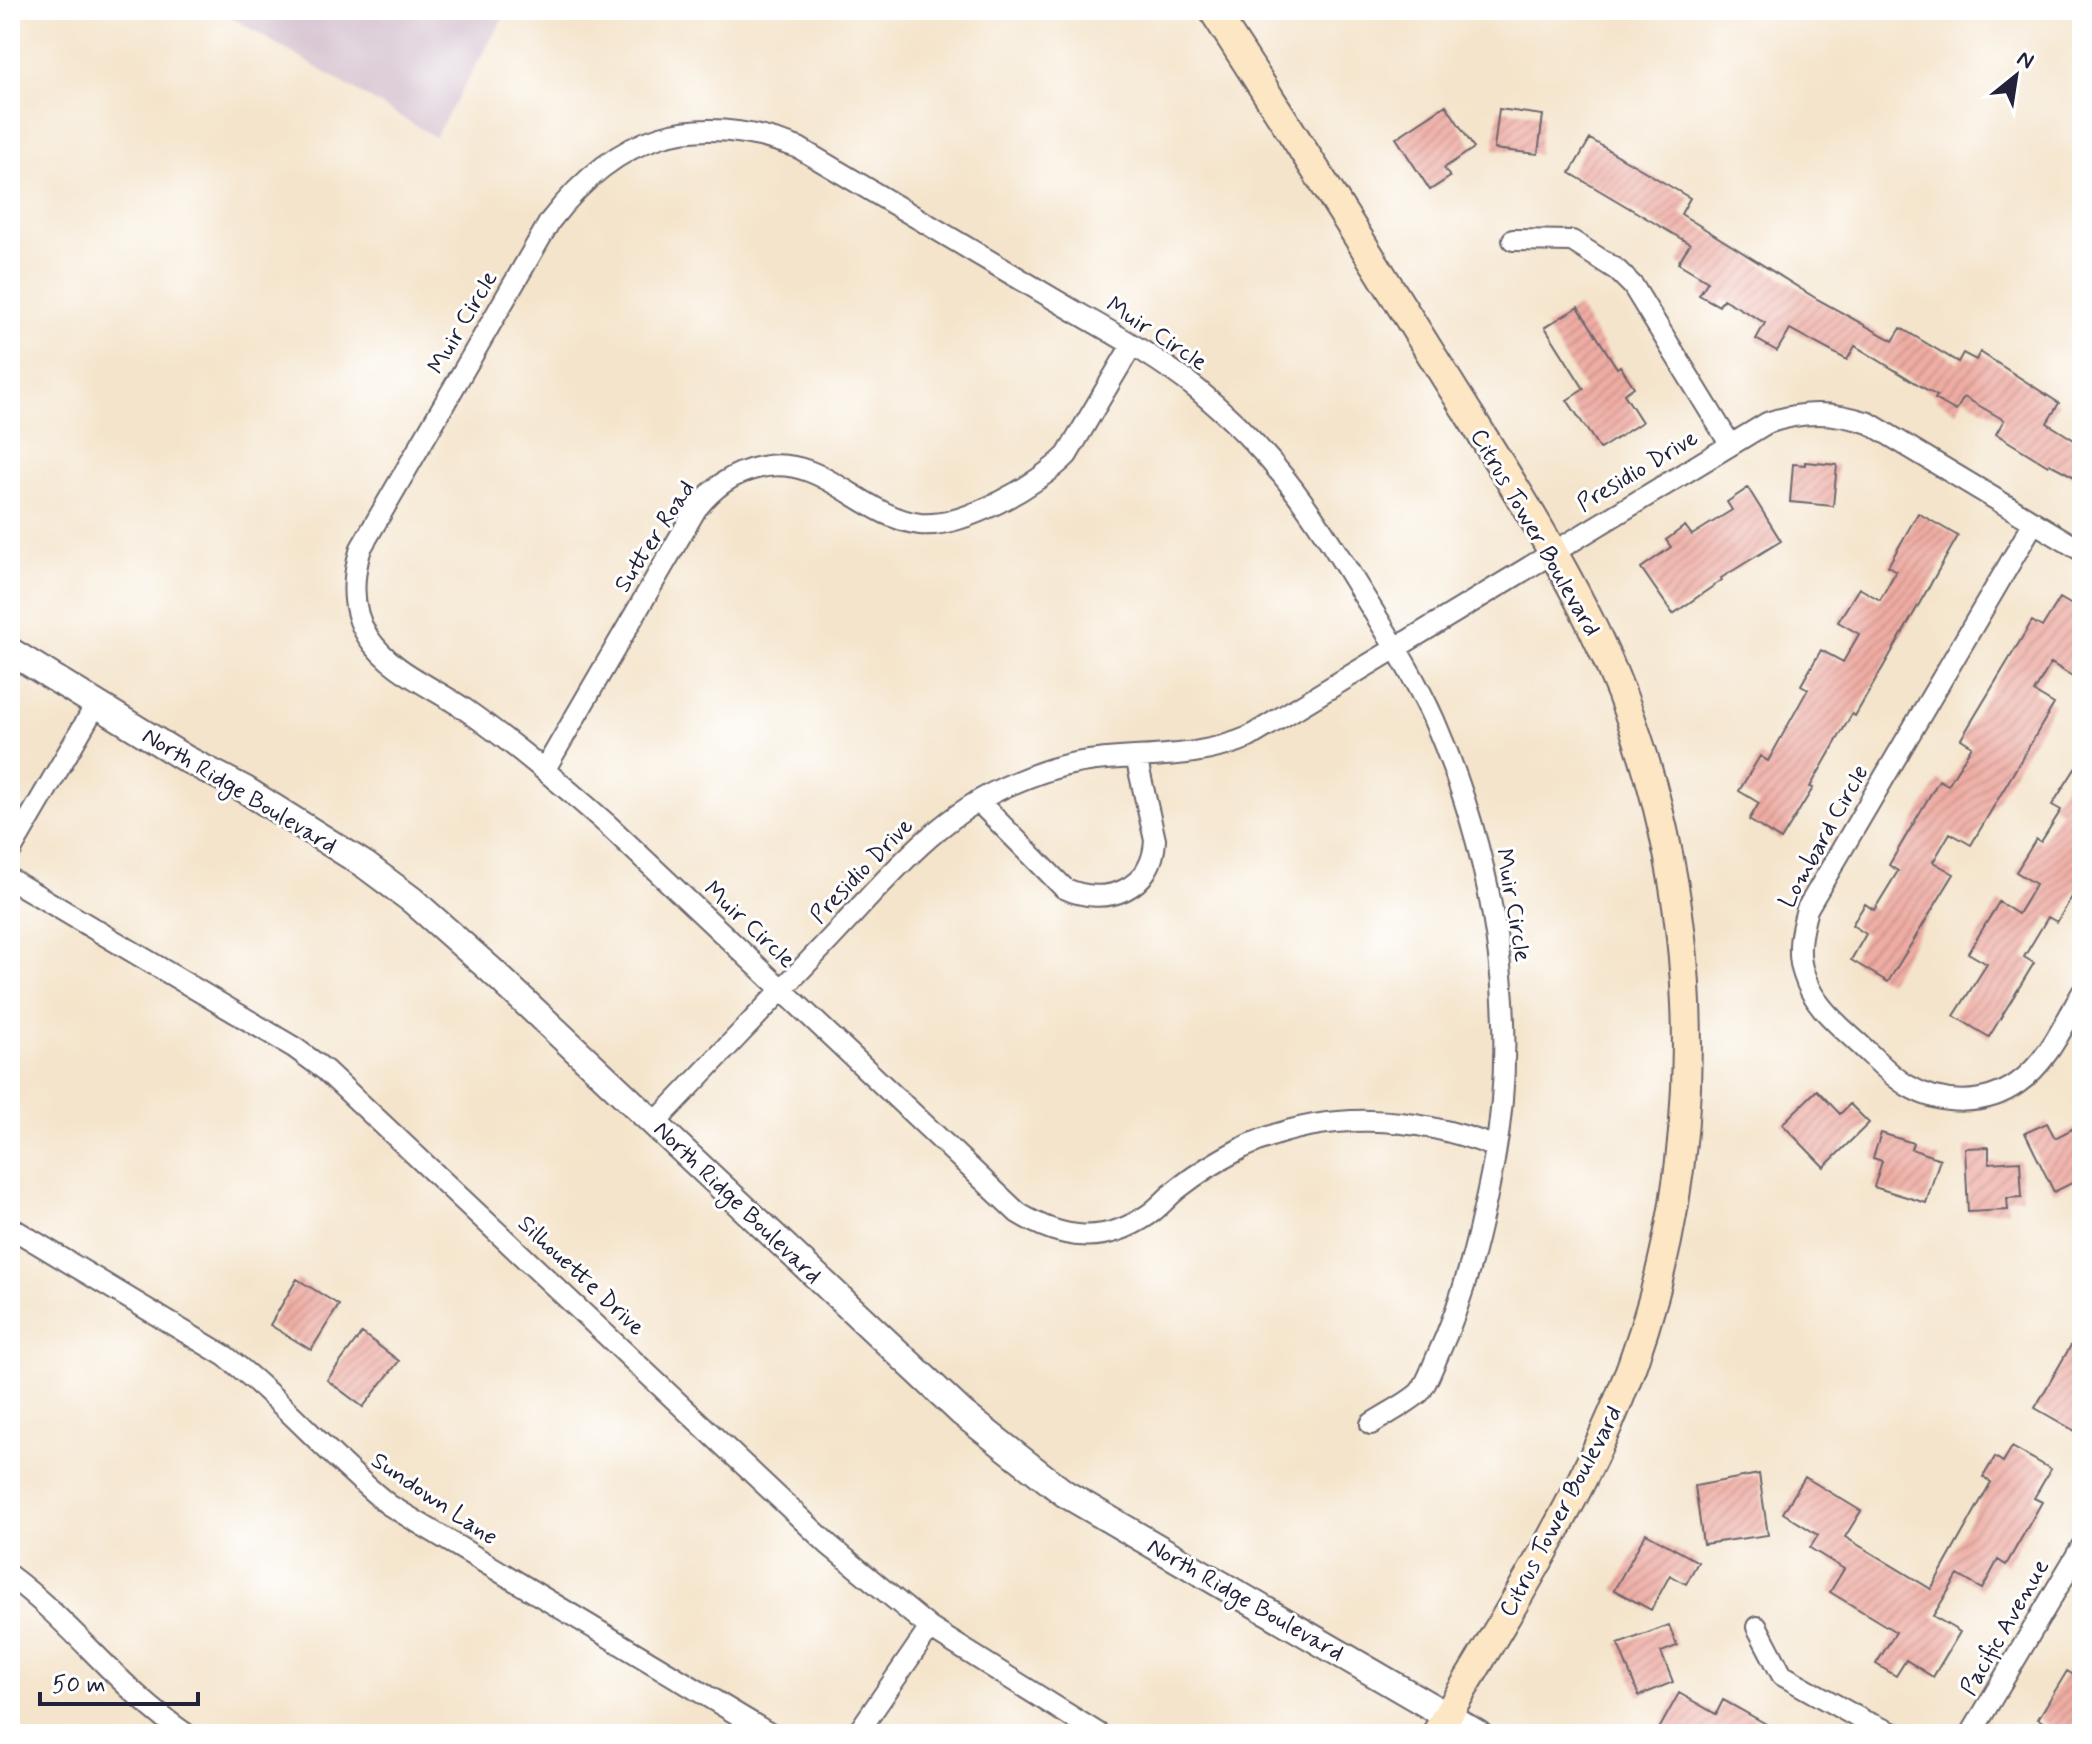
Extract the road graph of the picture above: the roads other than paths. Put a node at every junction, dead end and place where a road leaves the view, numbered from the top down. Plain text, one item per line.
1 (1213, 10) edge
2 (1513, 240) dead end
3 (1132, 345) junction
4 (1730, 444) junction
5 (2034, 522) junction
6 (1553, 551) junction
7 (2082, 551) edge
8 (1396, 647) junction
9 (10, 651) edge
10 (97, 703) junction
11 (1136, 757) junction
12 (545, 769) junction
13 (978, 801) junction
14 (10, 852) edge
15 (10, 879) edge
16 (782, 990) junction
17 (2082, 993) edge
18 (655, 1123) junction
19 (1496, 1147) junction
20 (10, 1227) edge
21 (1371, 1424) dead end
22 (2082, 1546) edge
23 (10, 1576) edge
24 (1757, 1627) dead end
25 (930, 1628) junction
26 (1441, 1725) edge
27 (186, 1734) edge
28 (770, 1734) edge
29 (857, 1734) edge
30 (1099, 1734) edge
31 (1478, 1734) edge
32 (1895, 1734) edge
33 (1971, 1734) edge

1 - 6 main road, Citrus Tower Boulevard
2 - 4 street
3 - 8 street, Muir Circle
3 - 12 street, Sutter Road
3 - 12 street, Muir Circle
4 - 5 street, Presidio Drive
4 - 6 street, Presidio Drive
5 - 7 street, Presidio Drive
5 - 17 street, Lombard Circle
6 - 8 street, Presidio Drive
6 - 26 main road, Citrus Tower Boulevard
8 - 11 street, Presidio Drive
8 - 19 street, Muir Circle
9 - 10 street, North Ridge Boulevard
10 - 14 street
10 - 18 street, North Ridge Boulevard
11 - 13 street, Presidio Drive
11 - 13 street
12 - 16 street, Muir Circle
13 - 16 street, Presidio Drive
15 - 25 street, Silhouette Drive
16 - 18 street, Presidio Drive
16 - 19 street, Muir Circle
18 - 26 street, North Ridge Boulevard
19 - 21 street, Muir Circle
20 - 28 street, Sundown Lane
22 - 33 street, Pacific Avenue
23 - 27 street
24 - 32 street
25 - 29 street
25 - 30 street, Silhouette Drive
26 - 31 street, North Ridge Boulevard

